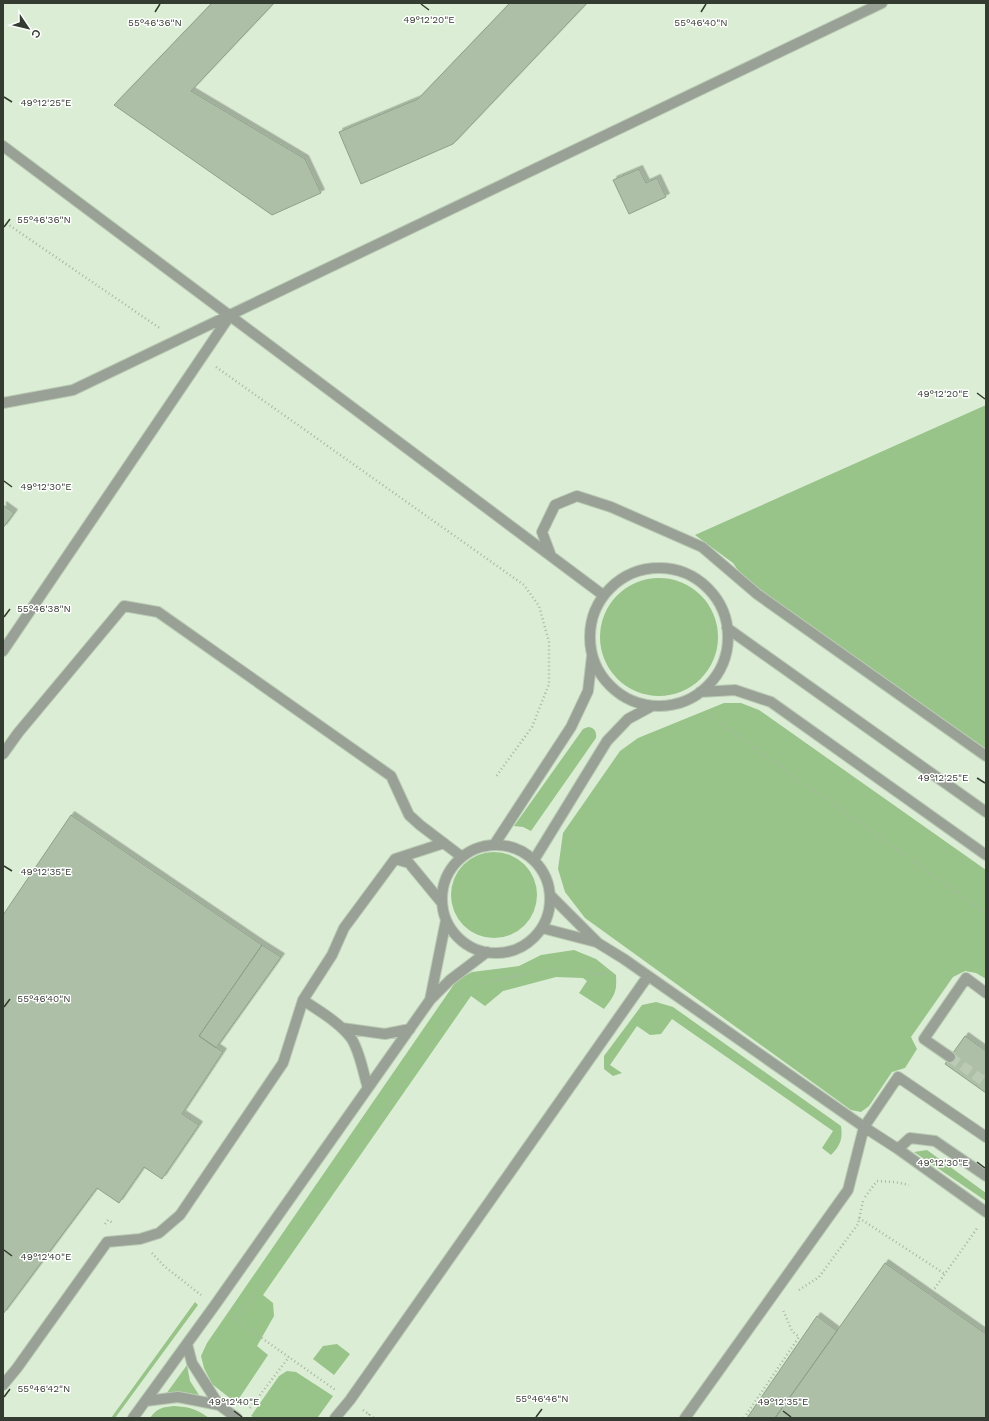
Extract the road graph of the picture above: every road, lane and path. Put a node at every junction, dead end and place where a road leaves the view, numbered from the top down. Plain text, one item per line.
1 (882, 3) edge
2 (3, 146) edge
3 (3, 221) edge
4 (230, 316) junction
5 (178, 341) junction
6 (201, 357) junction
7 (3, 403) edge
8 (551, 556) junction
9 (603, 595) junction
10 (727, 628) junction
11 (3, 651) edge
12 (592, 656) junction
13 (700, 692) junction
14 (652, 706) junction
15 (707, 714) dead end
16 (3, 754) edge
17 (986, 756) edge
18 (495, 778) dead end
19 (986, 812) edge
20 (444, 843) junction
21 (494, 845) junction
22 (986, 854) edge
23 (462, 857) junction
24 (395, 859) junction
25 (534, 860) junction
26 (550, 896) junction
27 (442, 903) junction
28 (986, 912) edge
29 (446, 920) junction
30 (542, 928) junction
31 (598, 943) junction
32 (487, 952) junction
33 (624, 959) junction
34 (648, 976) junction
35 (986, 992) edge
36 (303, 1000) junction
37 (430, 1000) junction
38 (342, 1028) junction
39 (410, 1029) junction
40 (950, 1057) tunnel mouth
41 (368, 1088) junction
42 (970, 1126) junction
43 (864, 1127) junction
44 (986, 1132) edge
45 (986, 1137) edge
46 (898, 1149) junction
47 (986, 1176) edge
48 (909, 1185) dead end
49 (986, 1212) edge
50 (859, 1218) junction
51 (982, 1222) dead end
52 (140, 1239) junction
53 (945, 1274) junction
54 (795, 1292) dead end
55 (930, 1295) dead end
56 (787, 1304) dead end
57 (215, 1305) junction
58 (236, 1320) junction
59 (188, 1344) junction
60 (289, 1357) junction
61 (3, 1385) edge
62 (350, 1400) junction
63 (146, 1401) junction
64 (219, 1405) junction
65 (247, 1412) dead end
66 (369, 1414) junction
67 (133, 1418) edge
68 (237, 1418) edge
69 (335, 1418) edge
70 (366, 1418) edge
71 (374, 1418) edge
72 (685, 1418) edge
73 (744, 1418) edge

1 - 4 street
2 - 4 street
3 - 5 path
4 - 5 street
4 - 6 street
4 - 8 street
5 - 7 street
6 - 11 street
6 - 18 path
8 - 9 street
8 - 17 street
9 - 10 street
9 - 12 street
10 - 13 street
10 - 19 street
12 - 14 street
12 - 21 street
13 - 14 street
13 - 22 street
14 - 25 street
15 - 28 path
16 - 20 street
20 - 23 street
20 - 24 street
21 - 23 street
21 - 25 street
23 - 27 street
24 - 27 street
24 - 36 street
25 - 26 street
26 - 30 street
26 - 31 street
27 - 29 street
29 - 32 street
29 - 37 street
30 - 31 street
30 - 32 street
31 - 33 street
32 - 37 street
33 - 34 street
33 - 58 path
34 - 43 street
34 - 62 street
35 - 40 street
36 - 38 street
36 - 52 street
37 - 39 street
38 - 39 street
38 - 41 street
39 - 41 street
41 - 57 street
42 - 43 street
42 - 44 street
42 - 45 street
43 - 46 street
43 - 72 street
46 - 47 street
46 - 49 street
48 - 50 path
50 - 53 path
50 - 54 path
51 - 53 path
52 - 57 path
52 - 61 street
53 - 55 path
56 - 73 path
57 - 58 path
57 - 59 street
58 - 60 path
59 - 63 street
59 - 64 street
60 - 62 path
60 - 65 path
62 - 66 path
62 - 69 street
63 - 64 street
63 - 67 street
64 - 68 street
66 - 70 path
66 - 71 path

